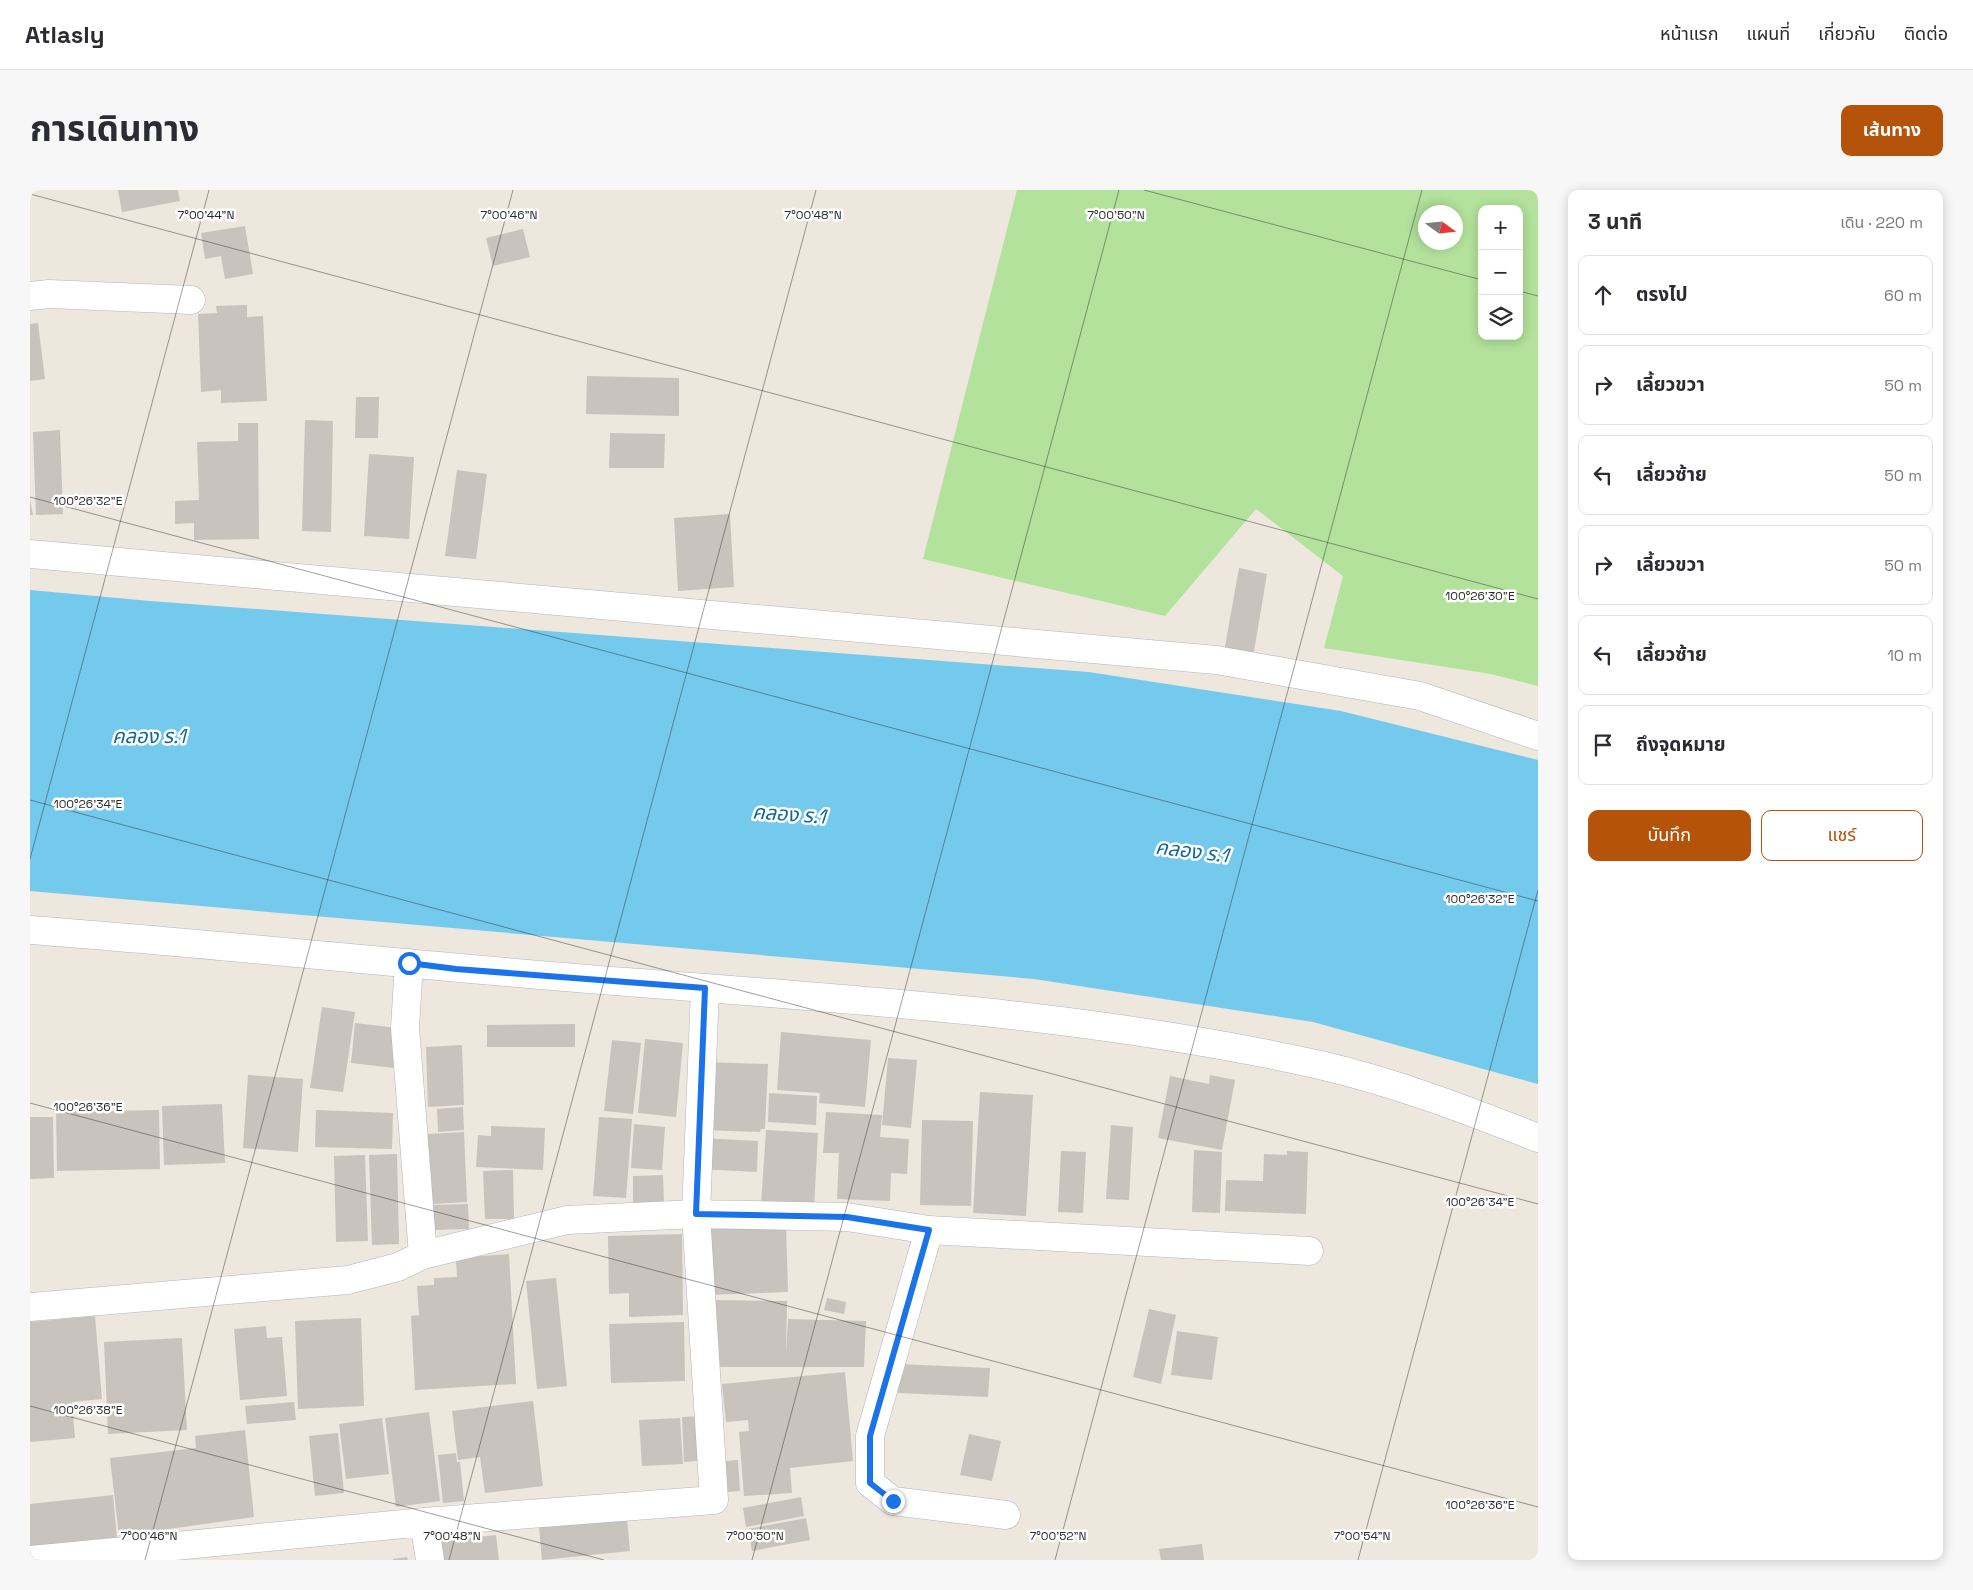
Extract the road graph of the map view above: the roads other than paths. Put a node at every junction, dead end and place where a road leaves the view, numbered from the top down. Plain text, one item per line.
1 (30, 296) edge
2 (191, 300) dead end
3 (30, 554) edge
4 (1538, 736) edge
5 (30, 930) edge
6 (409, 963) junction
7 (705, 988) junction
8 (1538, 1138) edge
9 (696, 1214) junction
10 (929, 1230) junction
11 (1308, 1251) dead end
12 (423, 1255) junction
13 (30, 1307) edge
14 (1006, 1515) dead end
15 (424, 1522) junction
16 (30, 1560) edge
17 (430, 1560) edge

1 - 2 street
3 - 4 street
5 - 6 street
6 - 7 street
6 - 12 street
7 - 8 street
7 - 9 street
9 - 10 street
9 - 12 street
9 - 15 street
10 - 11 street
10 - 14 street
12 - 13 street
15 - 16 street
15 - 17 street

